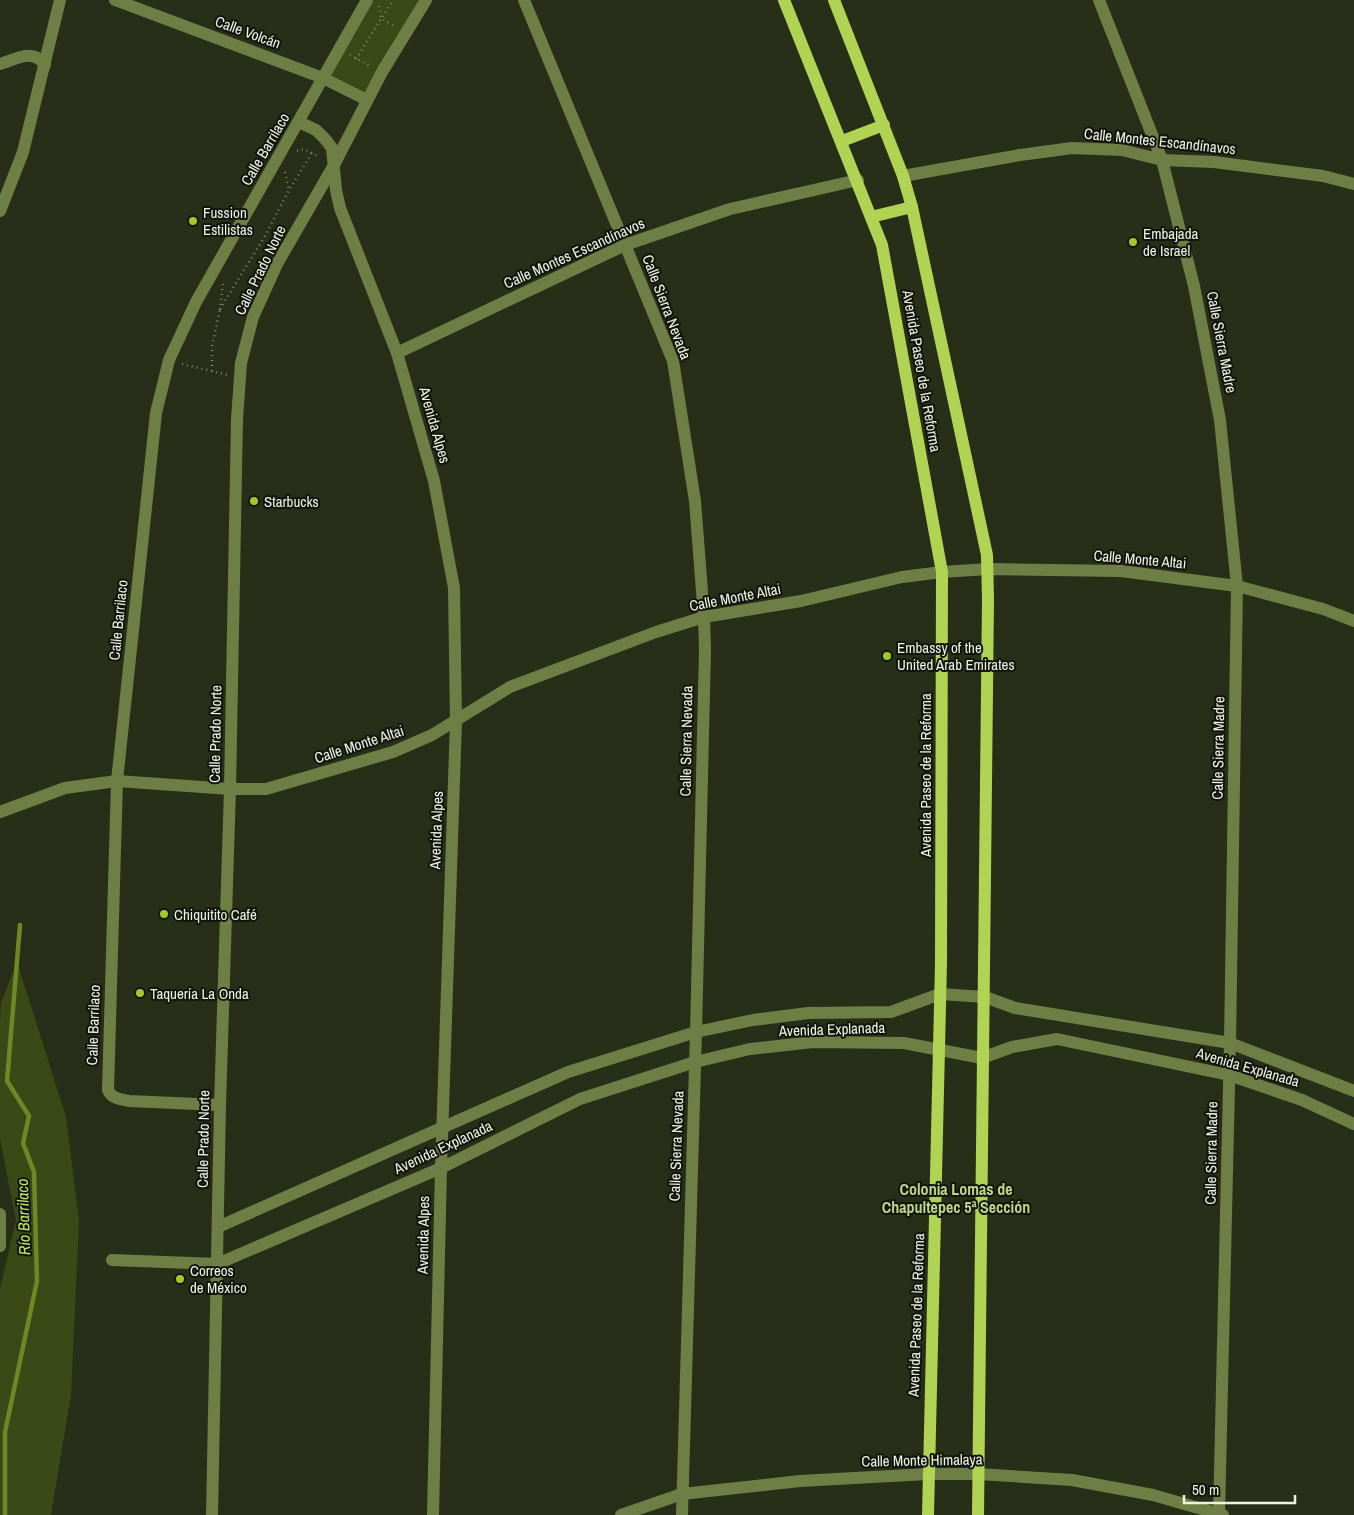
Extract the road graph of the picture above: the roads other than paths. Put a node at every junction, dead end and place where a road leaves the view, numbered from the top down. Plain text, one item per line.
1 (60, 0) edge
2 (115, 0) edge
3 (367, 0) edge
4 (426, 0) edge
5 (524, 0) edge
6 (784, 0) edge
7 (834, 0) edge
8 (1099, 0) edge
9 (0, 64) edge
10 (45, 65) junction
11 (323, 78) junction
12 (367, 100) junction
13 (299, 122) junction
14 (884, 125) junction
15 (842, 141) junction
16 (1162, 160) junction
17 (328, 165) junction
18 (903, 176) junction
19 (858, 180) junction
20 (1354, 184) edge
21 (912, 207) junction
22 (0, 211) edge
23 (871, 217) junction
24 (625, 245) junction
25 (397, 353) junction
26 (988, 569) junction
27 (942, 572) junction
28 (1237, 586) junction
29 (704, 617) junction
30 (1354, 621) edge
31 (456, 720) junction
32 (117, 781) junction
33 (230, 789) junction
34 (0, 812) edge
35 (940, 994) junction
36 (985, 997) junction
37 (696, 1032) junction
38 (1230, 1043) junction
39 (940, 1050) junction
40 (982, 1058) junction
41 (695, 1062) junction
42 (1230, 1076) junction
43 (1354, 1091) edge
44 (220, 1105) junction
45 (1354, 1124) edge
46 (444, 1128) junction
47 (441, 1168) junction
48 (0, 1214) edge
49 (218, 1227) junction
50 (0, 1246) edge
51 (112, 1260) dead end
52 (217, 1264) junction
53 (928, 1474) junction
54 (978, 1474) junction
55 (682, 1494) junction
56 (212, 1515) edge
57 (433, 1515) edge
58 (621, 1515) edge
59 (682, 1515) edge
60 (928, 1515) edge
61 (978, 1515) edge
62 (1221, 1515) edge

1 - 10 street
2 - 11 street, Calle Volcán
3 - 11 street
4 - 12 street, Calle Prado Norte
5 - 24 street, Calle Sierra Nevada
6 - 15 main road, Avenida Paseo de la Reforma
7 - 14 main road, Avenida Paseo de la Reforma
8 - 16 street, Calle Sierra Madre
9 - 10 street
10 - 22 street
11 - 12 street, Calle Volcán
11 - 13 street, Calle Barrilaco
12 - 17 street, Calle Prado Norte
13 - 17 street, Avenida Alpes
13 - 32 street, Calle Barrilaco
14 - 15 main road
14 - 18 main road, Avenida Paseo de la Reforma
15 - 19 main road, Avenida Paseo de la Reforma
16 - 18 street, Calle Montes Escandínavos
16 - 20 street, Calle Montes Escandínavos
16 - 28 street, Calle Sierra Madre
17 - 25 street, Avenida Alpes
17 - 33 street, Calle Prado Norte
18 - 21 main road, Avenida Paseo de la Reforma
19 - 23 main road, Avenida Paseo de la Reforma
19 - 24 street, Calle Montes Escandínavos
21 - 23 main road
21 - 26 main road, Avenida Paseo de la Reforma
23 - 27 main road, Avenida Paseo de la Reforma
24 - 25 street, Calle Montes Escandínavos
24 - 29 street, Calle Sierra Nevada
25 - 31 street, Avenida Alpes
26 - 27 street, Calle Monte Altai
26 - 28 street, Calle Monte Altai
26 - 36 main road, Avenida Paseo de la Reforma
27 - 29 street, Calle Monte Altai
27 - 35 main road, Avenida Paseo de la Reforma
28 - 30 street, Calle Monte Altai
28 - 38 street, Calle Sierra Madre
29 - 31 street, Calle Monte Altai
29 - 37 street, Calle Sierra Nevada
31 - 33 street, Calle Monte Altai
31 - 46 street, Avenida Alpes
32 - 33 street, Calle Monte Altai
32 - 34 street, Calle Monte Altai
32 - 44 street, Calle Barrilaco
33 - 44 street, Calle Prado Norte
35 - 36 street, Avenida Explanada
35 - 37 street, Avenida Explanada
35 - 39 main road, Avenida Paseo de la Reforma
36 - 38 street, Avenida Explanada
36 - 40 main road, Avenida Paseo de la Reforma
37 - 41 street, Calle Sierra Nevada
37 - 46 street, Avenida Explanada
38 - 42 street, Calle Sierra Madre
38 - 43 street, Avenida Explanada
39 - 40 street, Avenida Explanada
39 - 41 street, Avenida Explanada
39 - 53 main road, Avenida Paseo de la Reforma
40 - 42 street, Avenida Explanada
40 - 54 main road, Avenida Paseo de la Reforma
41 - 47 street, Avenida Explanada
41 - 55 street, Calle Sierra Nevada
42 - 45 street, Avenida Explanada
42 - 62 street, Calle Sierra Madre
44 - 49 street, Calle Prado Norte
46 - 47 street, Avenida Alpes
46 - 49 street, Avenida Explanada
47 - 52 street, Avenida Explanada
47 - 57 street, Avenida Alpes
48 - 50 street
49 - 52 street, Calle Prado Norte
51 - 52 street
52 - 56 street, Calle Prado Norte
53 - 54 street, Calle Monte Himalaya
53 - 55 street, Calle Monte Himalaya
53 - 60 main road, Avenida Paseo de la Reforma
54 - 61 main road, Avenida Paseo de la Reforma
54 - 62 street, Calle Monte Himalaya
55 - 58 street, Calle Monte Himalaya
55 - 59 street, Calle Sierra Nevada

